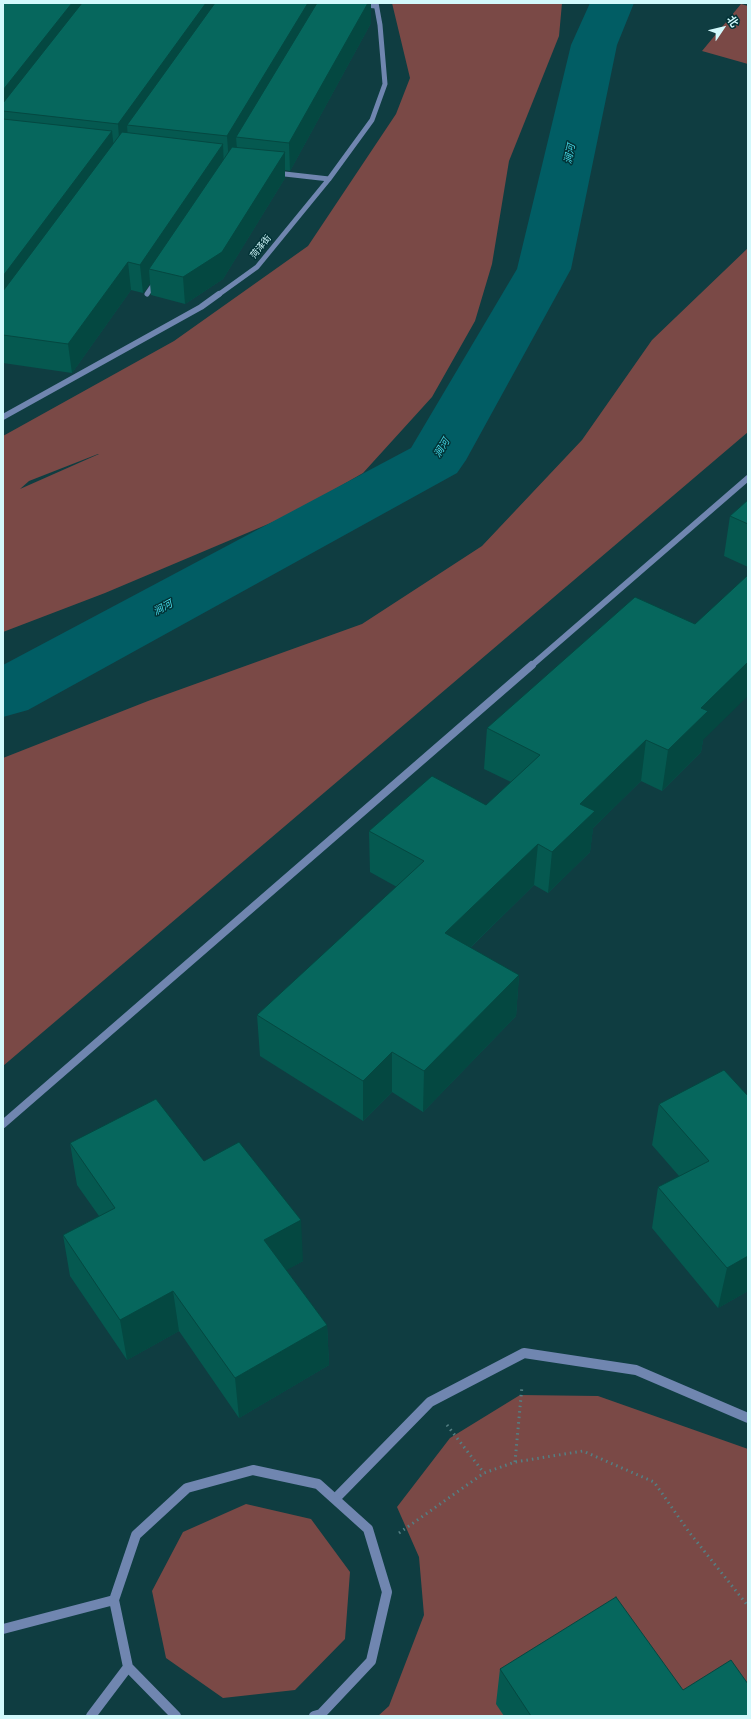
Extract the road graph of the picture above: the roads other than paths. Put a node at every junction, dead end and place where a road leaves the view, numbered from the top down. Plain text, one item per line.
1 (341, 3) edge
2 (376, 4) edge
3 (269, 172) edge
4 (329, 179) junction
5 (160, 274) edge
6 (147, 294) dead end
7 (3, 417) edge
8 (748, 478) edge
9 (3, 1124) edge
10 (748, 1418) edge
11 (335, 1499) junction
12 (114, 1600) junction
13 (3, 1629) edge
14 (128, 1667) junction
15 (91, 1716) edge
16 (176, 1716) edge
17 (314, 1716) edge

1 - 2 street
2 - 4 street, 菏泽街
3 - 4 street
4 - 7 street, 菏泽街
5 - 6 street
8 - 9 street
10 - 11 street
11 - 12 street
11 - 17 street
12 - 13 street
12 - 14 street
14 - 15 street
14 - 16 street

